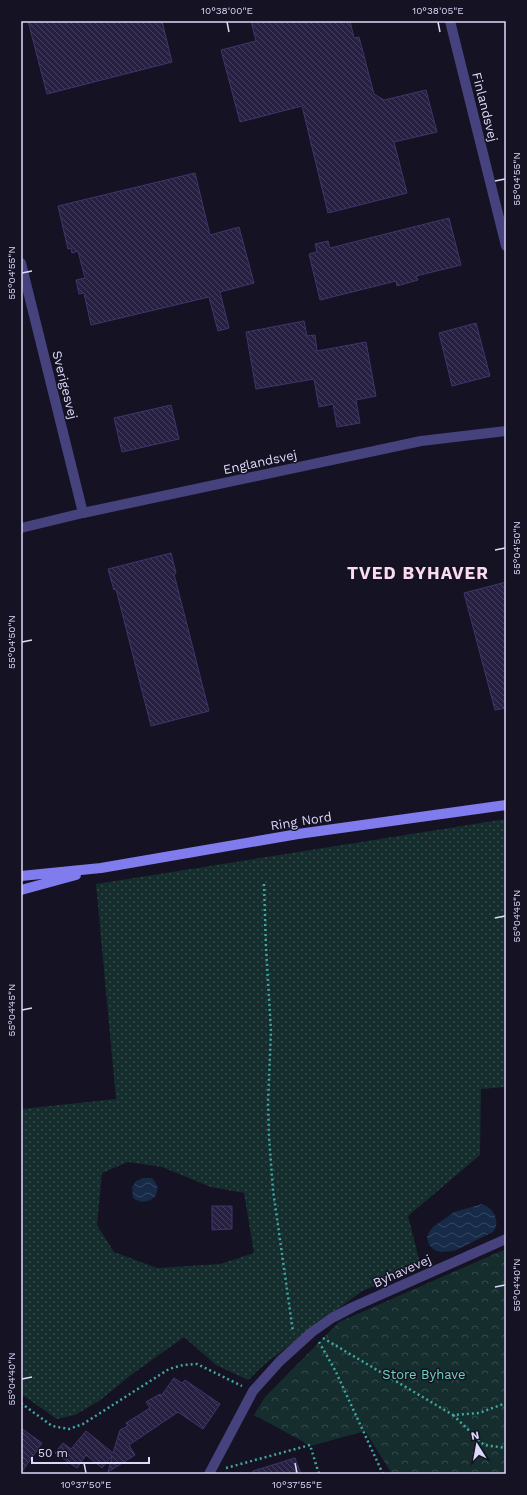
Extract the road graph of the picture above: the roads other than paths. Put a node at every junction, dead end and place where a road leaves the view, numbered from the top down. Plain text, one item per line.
1 (450, 21) edge
2 (506, 246) edge
3 (21, 263) edge
4 (506, 431) edge
5 (83, 513) junction
6 (21, 528) edge
7 (506, 805) edge
8 (101, 868) junction
9 (21, 876) edge
10 (21, 890) edge
11 (506, 1239) edge
12 (209, 1474) edge

1 - 2 street, Finlandsvej
3 - 5 street, Sverigesvej
4 - 5 street, Englandsvej
5 - 6 street, Englandsvej
7 - 8 main road, Ring Nord
8 - 9 main road, Ring Nord
8 - 10 main road, Ring Nord
11 - 12 street, Byhavevej

